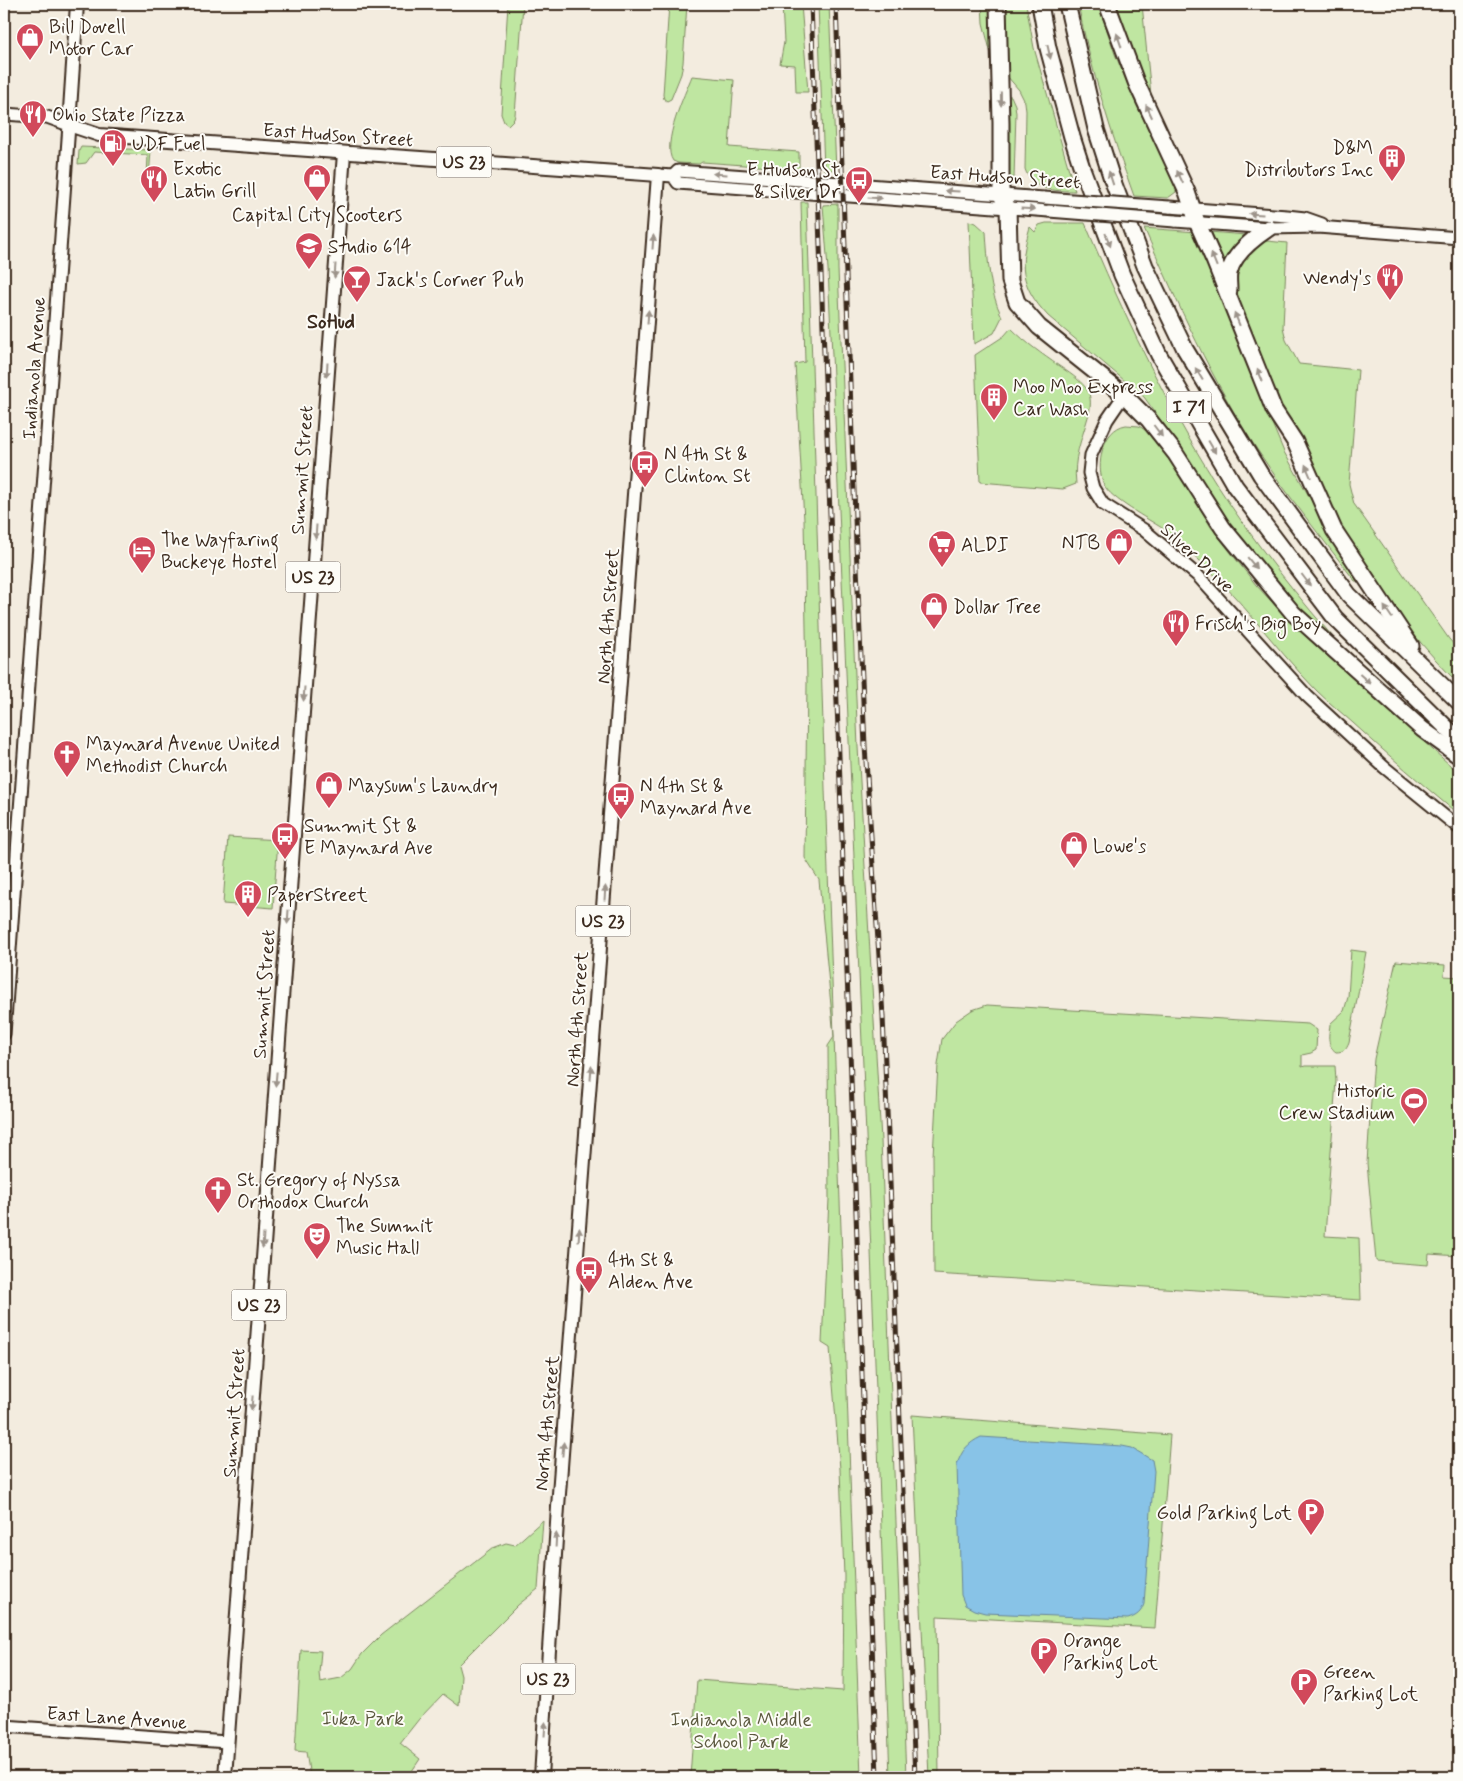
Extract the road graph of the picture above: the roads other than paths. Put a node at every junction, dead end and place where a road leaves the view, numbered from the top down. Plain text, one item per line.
1 (77, 4) edge
2 (998, 4) edge
3 (1040, 4) edge
4 (1067, 4) edge
5 (1106, 4) edge
6 (4, 114) edge
7 (69, 124) junction
8 (344, 153) junction
9 (658, 175) junction
10 (1004, 202) junction
11 (1195, 215) junction
12 (1269, 228) junction
13 (1336, 228) junction
14 (1459, 238) edge
15 (1229, 298) junction
16 (1124, 395) junction
17 (1454, 697) edge
18 (1459, 740) edge
19 (1459, 756) edge
20 (1459, 828) edge
21 (4, 1034) edge
22 (4, 1726) edge
23 (228, 1742) junction
24 (225, 1777) edge
25 (541, 1777) edge

1 - 7 main road, Indianola Avenue
2 -> 10 highway
3 -> 18 highway, I 71
17 -> 4 highway, I 71
11 -> 5 highway
6 - 7 street, East Hudson Street
7 - 8 main road, East Hudson Street / US 23
7 - 21 street, Indianola Avenue
8 - 9 main road, East Hudson Street / US 23
8 -> 23 main road, Summit Street / US 23
9 - 10 street, East Hudson Street
25 -> 9 main road, North 4th Street / US 23
10 - 11 street, East Hudson Street, bridge
10 -> 11 street, East Hudson Street, bridge
10 - 16 highway
11 - 12 street, East Hudson Street
13 -> 11 street, East Hudson Street
15 -> 11 highway
12 - 13 street, East Hudson Street
12 - 15 highway
13 - 14 street, East Hudson Street
17 -> 15 highway
16 -> 19 highway
16 - 20 street, Silver Drive
22 - 23 street, East Lane Avenue
23 - 24 main road, Summit Street / US 23

